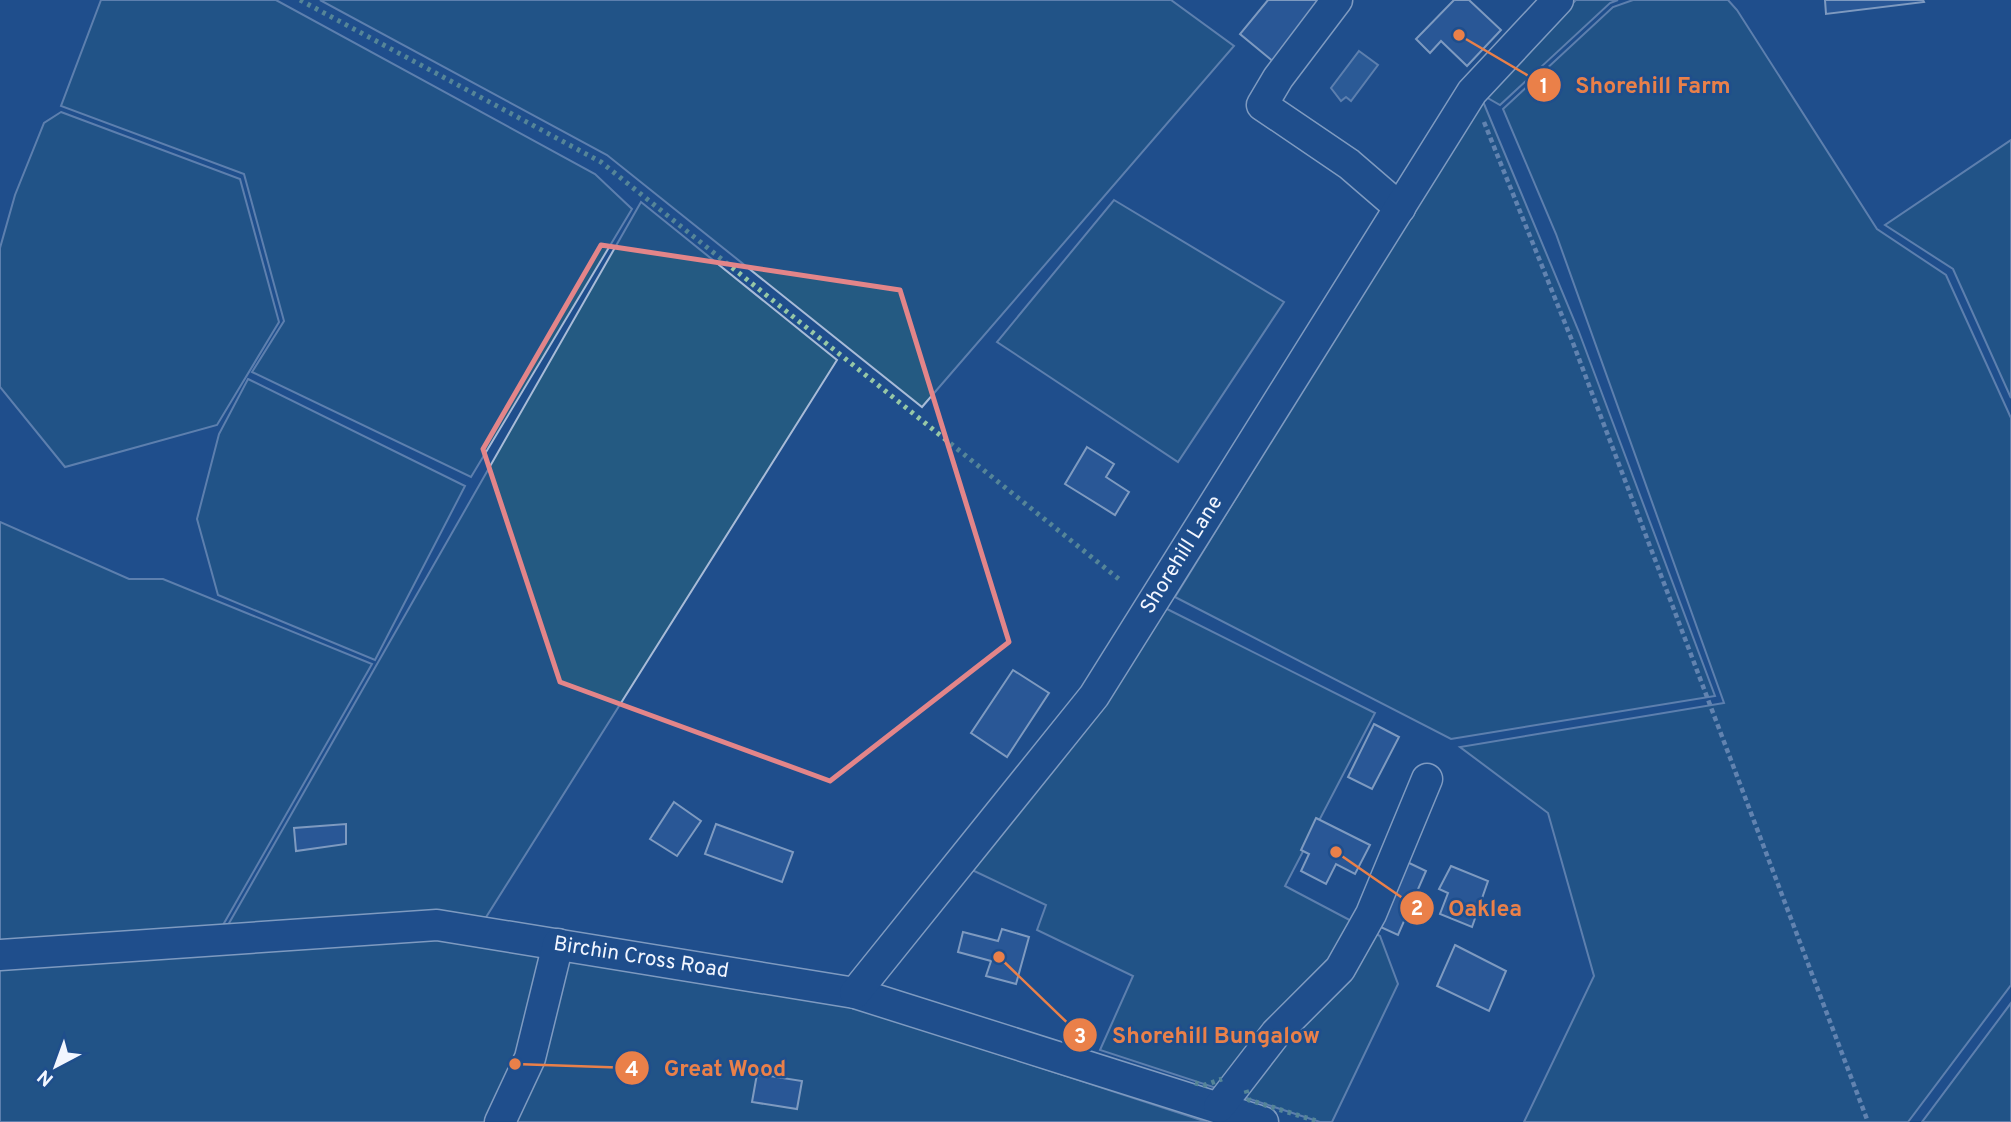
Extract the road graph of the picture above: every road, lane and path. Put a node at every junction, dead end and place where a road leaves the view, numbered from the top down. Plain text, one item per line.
1 (1337, 0) edge
2 (1558, 0) edge
3 (1472, 92) junction
4 (1400, 208) junction
5 (1427, 779) dead end
6 (558, 944) junction
7 (0, 955) edge
8 (855, 993) junction
9 (1219, 1107) junction
10 (500, 1122) edge
11 (1263, 1122) edge
12 (1868, 1122) edge

1 - 4 street
2 - 3 street, Shorehill Lane
3 - 4 street, Shorehill Lane
3 - 12 path
4 - 8 street, Shorehill Lane
5 - 9 street
6 - 7 street, Birchin Cross Road
6 - 8 street, Birchin Cross Road
6 - 10 street
8 - 9 street, Birchin Cross Road
9 - 11 street, Birchin Cross Road

